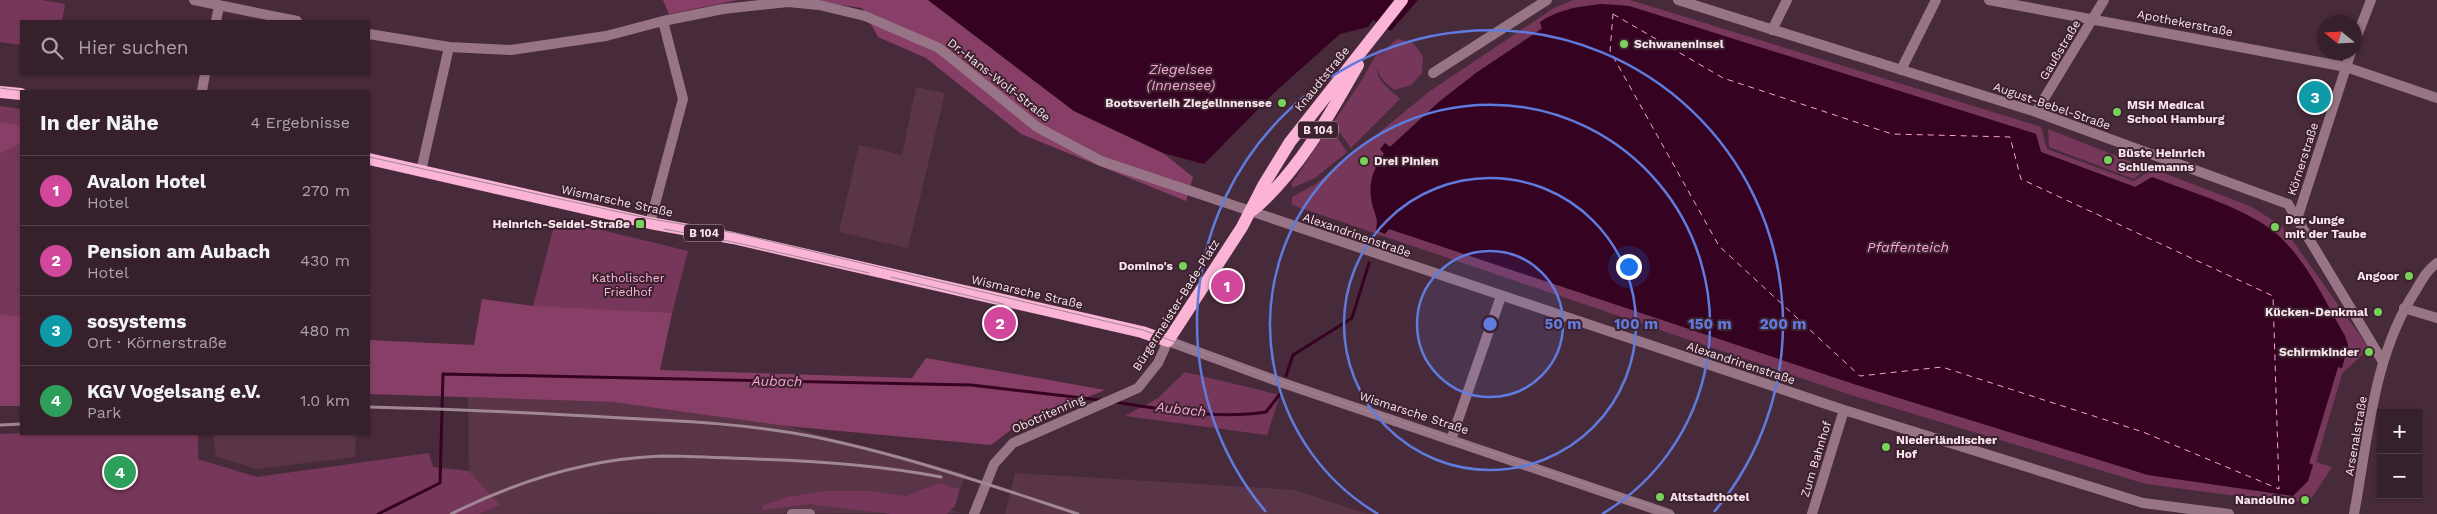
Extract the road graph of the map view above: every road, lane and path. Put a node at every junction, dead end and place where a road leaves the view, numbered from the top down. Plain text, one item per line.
1 (194, 0) edge
2 (1402, 0) edge
3 (1548, 0) edge
4 (1678, 0) edge
5 (1787, 0) edge
6 (1936, 0) edge
7 (1989, 0) edge
8 (2104, 0) edge
9 (2371, 0) edge
10 (219, 6) junction
11 (2093, 18) junction
12 (216, 20) edge
13 (292, 20) edge
14 (663, 21) junction
15 (2362, 23) edge
16 (1772, 30) junction
17 (370, 34) edge
18 (449, 47) junction
19 (2348, 60) edge
20 (2346, 66) junction
21 (1901, 70) junction
22 (1432, 73) dead end
23 (205, 75) edge
24 (202, 90) edge
25 (0, 92) edge
26 (20, 94) edge
27 (2437, 98) edge
28 (2036, 112) junction
29 (370, 159) edge
30 (421, 170) junction
31 (1251, 212) junction
32 (2298, 216) junction
33 (650, 223) junction
34 (2437, 263) edge
35 (1502, 296) junction
36 (2404, 308) junction
37 (2437, 318) edge
38 (1168, 341) junction
39 (2383, 362) junction
40 (1113, 400) joint
41 (1844, 410) junction
42 (1452, 440) junction
43 (2143, 503) junction
44 (792, 513) edge
45 (1664, 513) edge
46 (810, 514) edge
47 (974, 514) edge
48 (1812, 514) edge
49 (2141, 514) edge
50 (2228, 514) edge
51 (2354, 514) edge

1 - 10 street
2 - 31 main road, Knaudtstraße / B 104
3 - 22 street
4 - 16 street, August-Bebel-Straße
5 - 16 street
6 - 21 street
7 - 11 street, Apothekerstraße
8 - 11 street, Gaußstraße
9 - 15 street
10 - 12 street
10 - 13 street
11 - 20 street, Apothekerstraße
11 - 28 street, Gaußstraße
14 - 18 street, Dr.-Hans-Wolf-Straße
14 - 31 street, Dr.-Hans-Wolf-Straße
14 - 33 street
16 - 21 street, August-Bebel-Straße
17 - 18 street, Dr.-Hans-Wolf-Straße
18 - 30 street
19 - 20 street, Körnerstraße
20 - 27 street, Apothekerstraße
20 - 32 street, Körnerstraße
21 - 28 street, August-Bebel-Straße
23 - 24 street
25 - 26 main road
28 - 32 street, August-Bebel-Straße
29 - 30 main road, Wismarsche Straße / B 104
30 - 33 main road, Wismarsche Straße / B 104
31 - 35 street, Alexandrinenstraße
31 - 38 main road, Bürgermeister-Bade-Platz / B 104
32 - 39 street, August-Bebel-Straße
33 - 38 main road, Wismarsche Straße / B 104
34 - 36 street, Arsenalstraße
35 - 41 street, Alexandrinenstraße
35 - 42 street
36 - 37 street
36 - 39 street, Arsenalstraße
38 - 40 street, Bürgermeister-Bade-Platz
38 - 42 street, Wismarsche Straße
39 - 51 street, Arsenalstraße
40 - 47 street, Obotritenring
41 - 43 street, Alexandrinenstraße
41 - 48 street, Zum Bahnhof
42 - 45 street, Wismarsche Straße
43 - 49 street
43 - 50 street, Alexandrinenstraße
44 - 46 street

